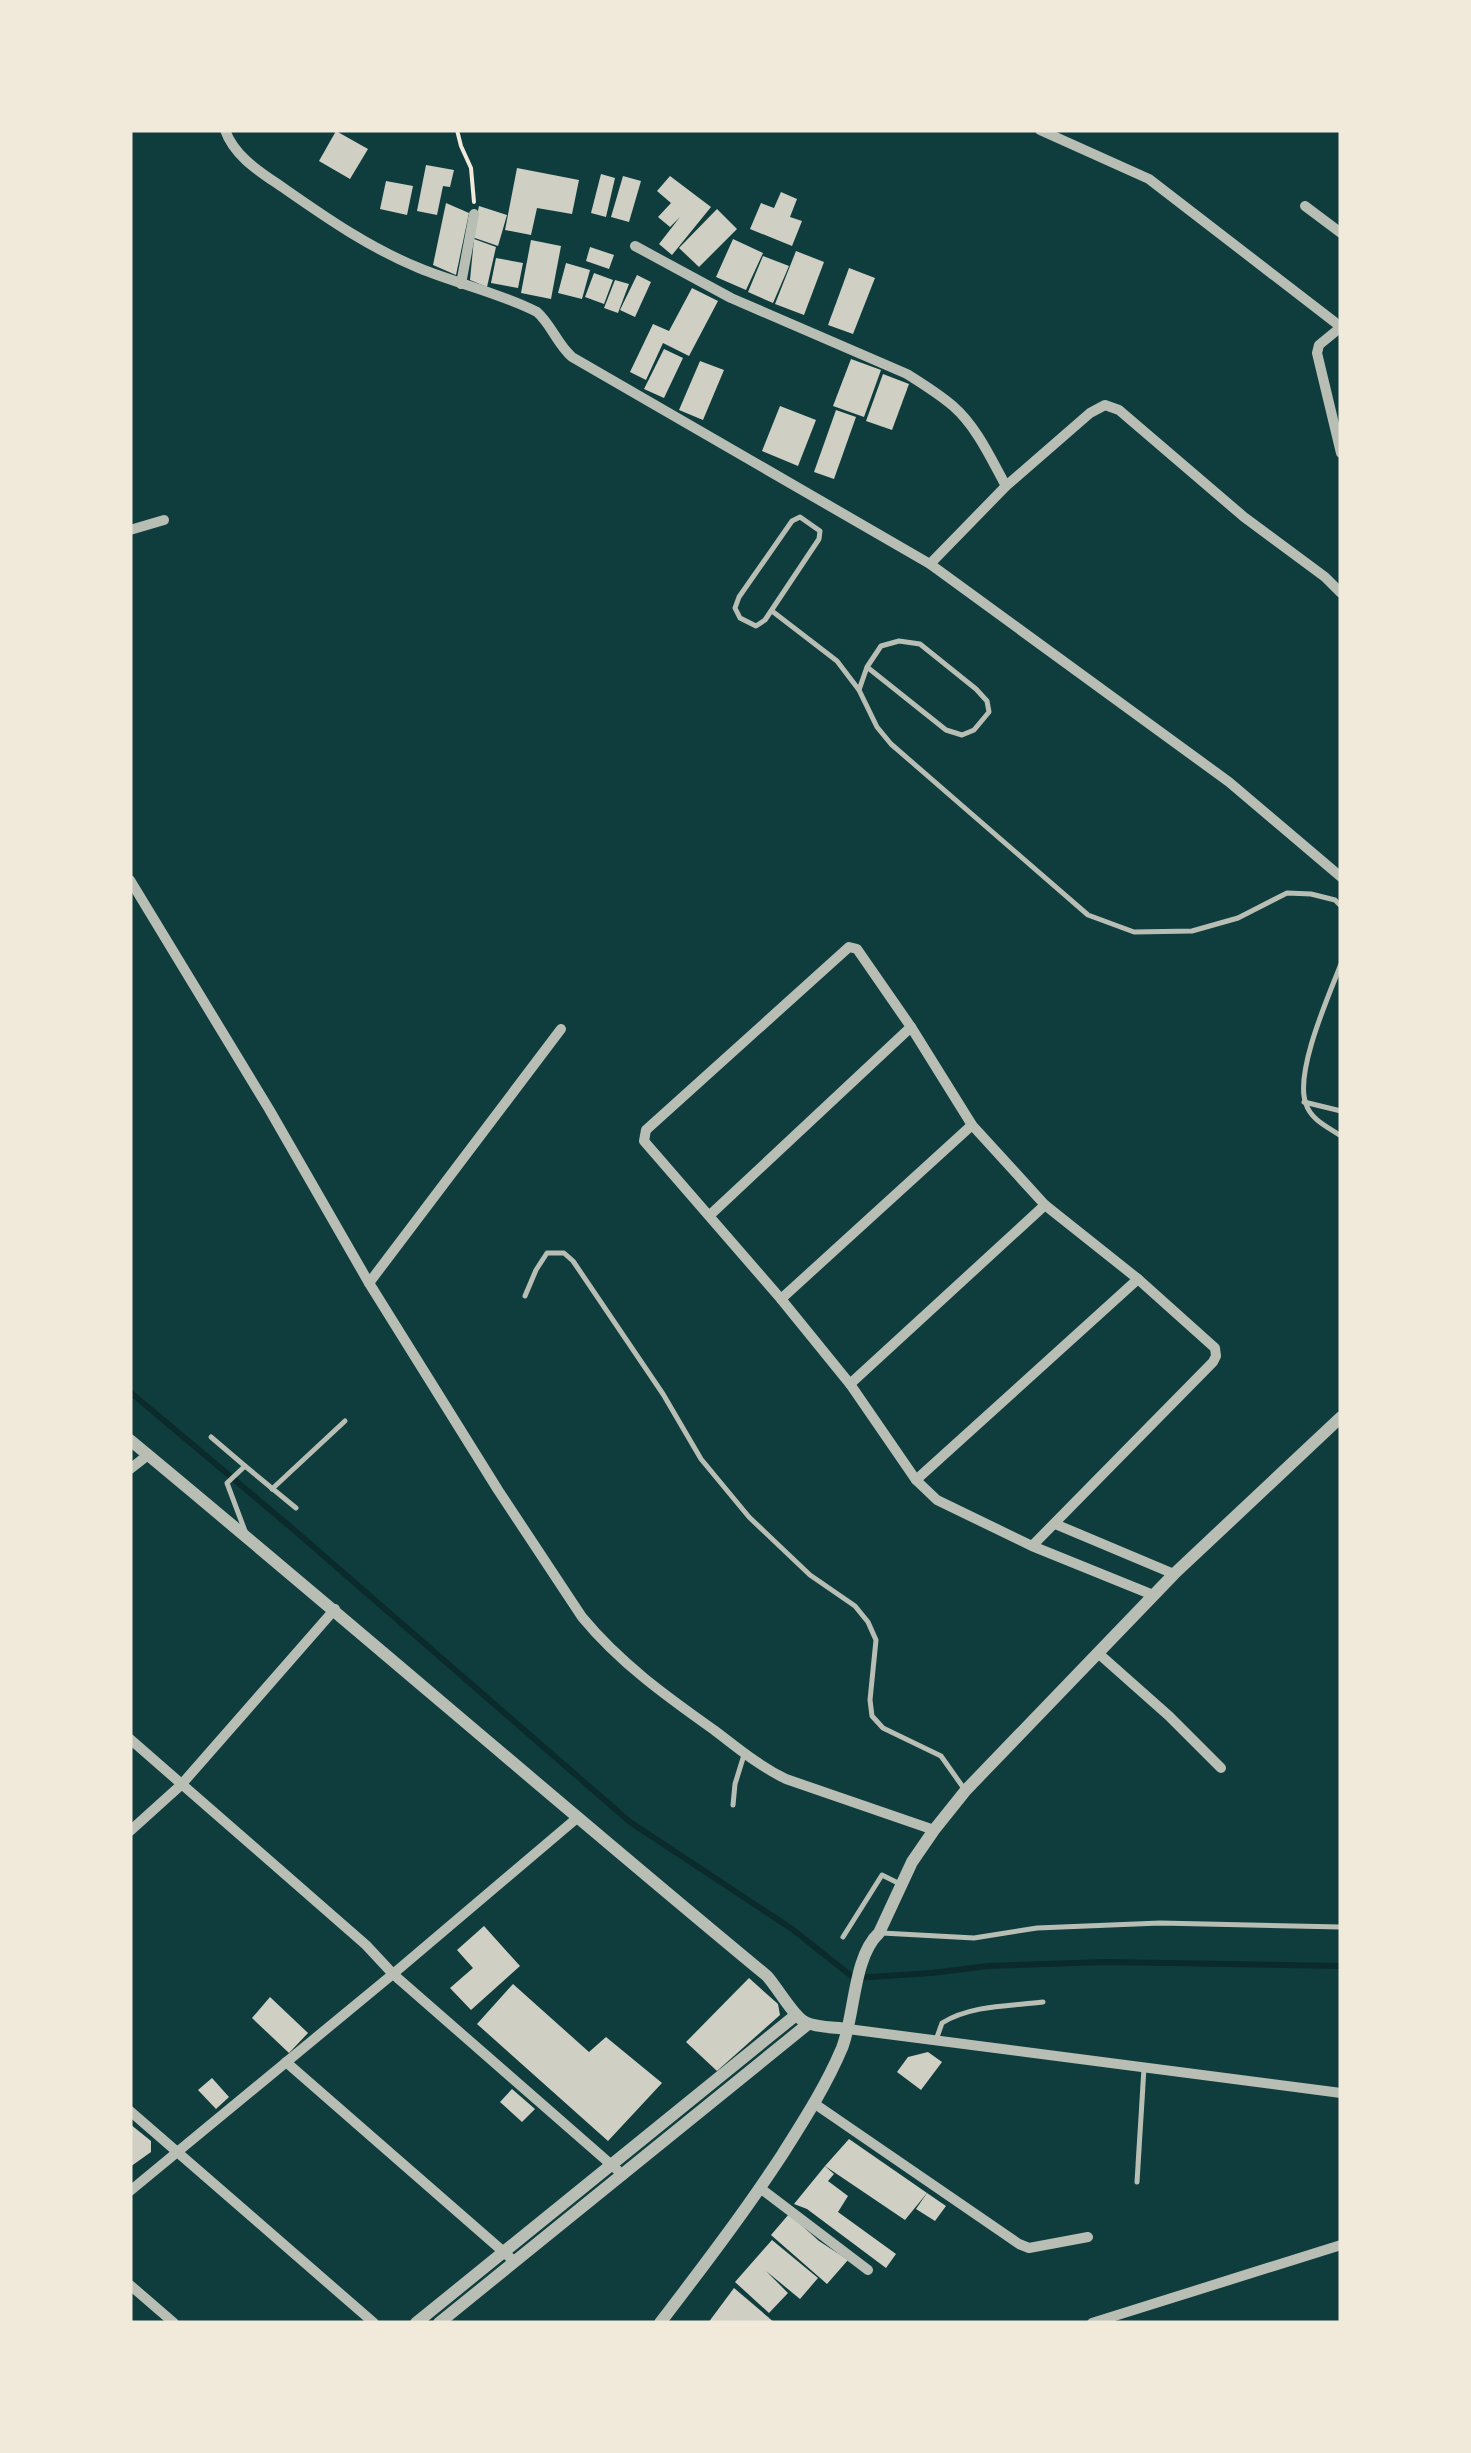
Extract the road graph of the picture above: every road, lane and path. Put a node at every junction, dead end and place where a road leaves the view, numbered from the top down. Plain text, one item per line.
1 (225, 130) edge
2 (458, 130) edge
3 (1040, 130) edge
4 (1305, 206) dead end
5 (474, 214) joint
6 (1341, 234) edge
7 (635, 246) dead end
8 (461, 284) junction
9 (1341, 453) edge
10 (1006, 486) junction
11 (164, 520) dead end
12 (130, 530) edge
13 (930, 564) junction
14 (1341, 592) edge
15 (772, 610) junction
16 (867, 667) junction
17 (859, 690) junction
18 (1341, 877) edge
19 (130, 880) edge
20 (1341, 906) edge
21 (1341, 964) edge
22 (911, 1028) junction
23 (561, 1030) dead end
24 (1304, 1102) junction
25 (1341, 1111) edge
26 (972, 1125) junction
27 (1341, 1136) edge
28 (1045, 1205) junction
29 (710, 1215) junction
30 (1138, 1279) junction
31 (369, 1283) junction
32 (525, 1296) dead end
33 (780, 1299) junction
34 (850, 1384) junction
35 (1341, 1417) edge
36 (345, 1421) dead end
37 (211, 1437) dead end
38 (130, 1440) edge
39 (148, 1454) junction
40 (245, 1466) junction
41 (130, 1469) edge
42 (916, 1480) junction
43 (272, 1489) junction
44 (296, 1508) dead end
45 (1055, 1524) junction
46 (247, 1536) junction
47 (1032, 1546) junction
48 (1174, 1574) junction
49 (1153, 1595) junction
50 (335, 1609) junction
51 (1098, 1653) junction
52 (130, 1739) edge
53 (744, 1754) junction
54 (1221, 1768) dead end
55 (181, 1785) junction
56 (966, 1790) junction
57 (733, 1805) dead end
58 (576, 1818) junction
59 (934, 1830) junction
60 (130, 1831) edge
61 (901, 1884) junction
62 (1341, 1927) edge
63 (843, 1937) dead end
64 (876, 1940) junction
65 (393, 1974) junction
66 (1043, 2002) dead end
67 (802, 2020) junction
68 (848, 2029) junction
69 (936, 2040) junction
70 (286, 2062) junction
71 (1144, 2068) junction
72 (1341, 2093) edge
73 (815, 2104) junction
74 (130, 2111) edge
75 (177, 2151) junction
76 (618, 2169) junction
77 (1137, 2182) dead end
78 (760, 2188) junction
79 (130, 2190) edge
80 (1088, 2237) dead end
81 (1341, 2245) edge
82 (509, 2256) junction
83 (868, 2270) dead end
84 (130, 2285) edge
85 (174, 2323) edge
86 (374, 2323) edge
87 (416, 2323) edge
88 (440, 2323) edge
89 (660, 2323) edge
90 (1092, 2323) edge

1 - 8 street
2 - 5 path
3 - 9 street
4 - 6 street
5 - 8 street
7 - 10 street
8 - 13 street
10 - 13 street
10 - 14 street
11 - 12 street
13 - 18 street
15 - 15 lane
15 - 17 lane
16 - 16 lane
16 - 17 lane
17 - 20 lane
19 - 31 street
21 - 24 lane
22 - 26 street
22 - 29 street
22 - 29 street
23 - 31 street
24 - 25 lane
24 - 27 lane
26 - 28 street
26 - 33 street
28 - 30 street
28 - 34 street
29 - 33 street
30 - 42 street
30 - 45 street
31 - 53 street
32 - 56 lane
33 - 34 street
34 - 42 street
35 - 48 street
36 - 43 lane
37 - 40 lane
38 - 39 street
39 - 41 street
39 - 46 street
40 - 43 lane
40 - 46 lane
42 - 47 street
43 - 44 lane
45 - 47 street
45 - 48 street
46 - 50 street
47 - 49 street
48 - 49 street
49 - 51 street
50 - 55 street
50 - 58 street
51 - 54 street
51 - 56 street
52 - 55 street
53 - 57 lane
53 - 59 street
55 - 60 street
55 - 65 street
56 - 59 street
58 - 65 street
58 - 67 street
59 - 61 street
61 - 63 lane
61 - 64 street
62 - 64 lane
64 - 68 street
65 - 70 street
65 - 76 street
66 - 69 lane
67 - 68 street
67 - 76 street
68 - 69 street
68 - 73 street
69 - 71 street
70 - 75 street
70 - 82 street
71 - 72 street
71 - 77 lane
73 - 78 street
73 - 80 street
74 - 75 street
75 - 79 street
75 - 86 street
76 - 82 street
78 - 83 street
78 - 89 street
81 - 90 street
82 - 87 street
82 - 88 street
84 - 85 street

